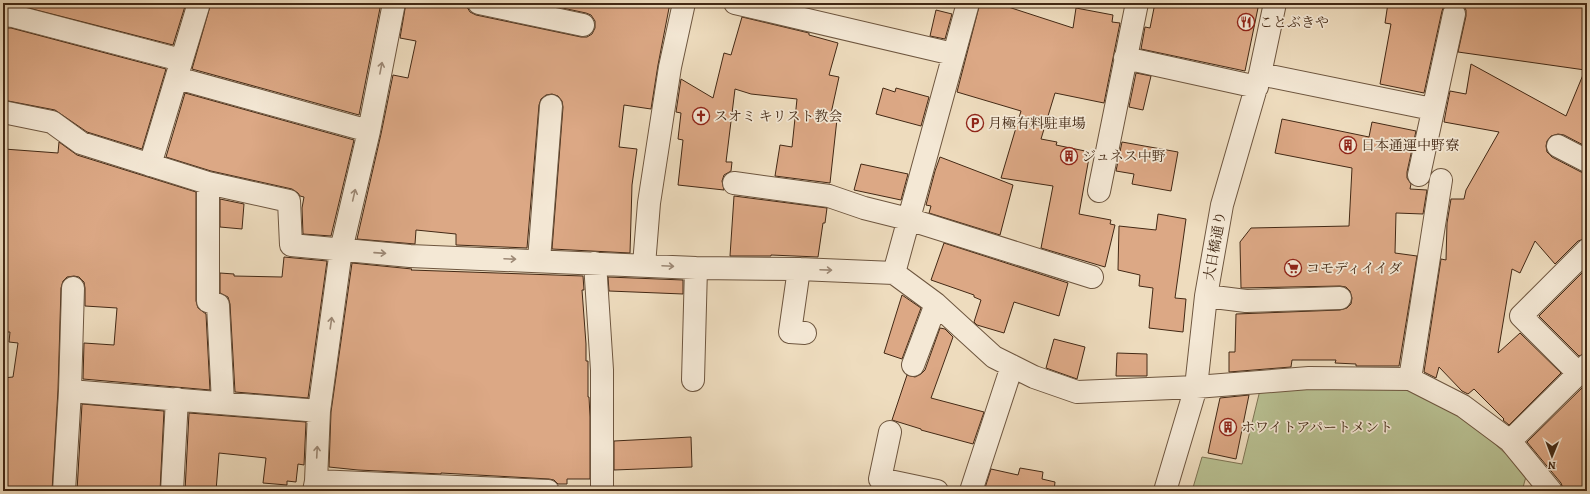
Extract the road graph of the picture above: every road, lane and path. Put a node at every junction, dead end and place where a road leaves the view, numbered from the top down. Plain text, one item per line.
1 (199, 3) edge
2 (394, 3) edge
3 (479, 3) edge
4 (684, 3) edge
5 (735, 3) edge
6 (968, 3) edge
7 (1137, 3) edge
8 (1275, 3) edge
9 (1454, 14) dead end
10 (3, 16) edge
11 (583, 25) dead end
12 (953, 54) junction
13 (1125, 58) junction
14 (179, 69) junction
15 (1259, 80) junction
16 (551, 106) dead end
17 (1432, 109) junction
18 (3, 112) edge
19 (369, 131) junction
20 (1558, 146) dead end
21 (1587, 162) edge
22 (150, 164) junction
23 (1419, 175) dead end
24 (1441, 180) dead end
25 (208, 183) junction
26 (734, 183) dead end
27 (1099, 191) dead end
28 (908, 219) junction
29 (341, 250) junction
30 (1585, 252) edge
31 (539, 260) junction
32 (595, 263) junction
33 (644, 265) junction
34 (696, 268) junction
35 (799, 269) junction
36 (894, 273) junction
37 (1092, 277) dead end
38 (73, 288) dead end
39 (1206, 296) junction
40 (1340, 298) dead end
41 (936, 304) junction
42 (805, 333) dead end
43 (913, 365) dead end
44 (1012, 366) junction
45 (1583, 369) edge
46 (1410, 379) junction
47 (693, 380) dead end
48 (1196, 387) junction
49 (70, 391) junction
50 (177, 399) junction
51 (223, 403) junction
52 (319, 411) junction
53 (890, 432) dead end
54 (1510, 441) junction
55 (315, 486) edge
56 (64, 491) edge
57 (172, 491) edge
58 (548, 491) edge
59 (602, 491) edge
60 (936, 491) edge
61 (971, 491) edge
62 (1165, 491) edge
63 (1551, 491) edge

1 - 14 street
19 -> 2 street
3 - 11 street
4 - 33 street
5 - 12 street
6 - 12 street
7 - 13 street
8 - 15 street, 大日橋通り
9 - 17 street
10 - 14 street
12 - 28 street
13 - 15 street
13 - 27 street
14 - 19 street
14 - 22 street
15 - 17 street
15 - 39 street, 大日橋通り
16 - 31 street
17 - 23 street
18 - 22 street
29 -> 19 street
20 - 21 street
22 - 25 street
24 - 46 street
25 - 29 street
25 - 51 street
26 - 28 street
28 - 36 street
28 - 37 street
29 -> 31 street
52 -> 29 street
30 - 45 street
31 - 32 street
32 - 33 street
32 - 59 street
33 -> 34 street
34 - 35 street
34 - 47 street
35 -> 36 street
35 - 42 street
36 - 41 street
38 - 49 street
39 - 40 street
39 - 48 street, 大日橋通り
41 - 43 street
41 - 44 street
44 - 48 street
44 - 61 street
45 - 54 street
46 - 48 street
46 - 54 street
48 - 62 street, 大日橋通り
49 - 50 street
49 - 56 street
50 - 51 street
50 - 57 street
51 - 52 street
55 -> 52 street
53 - 60 street
54 - 63 street
55 - 58 street

